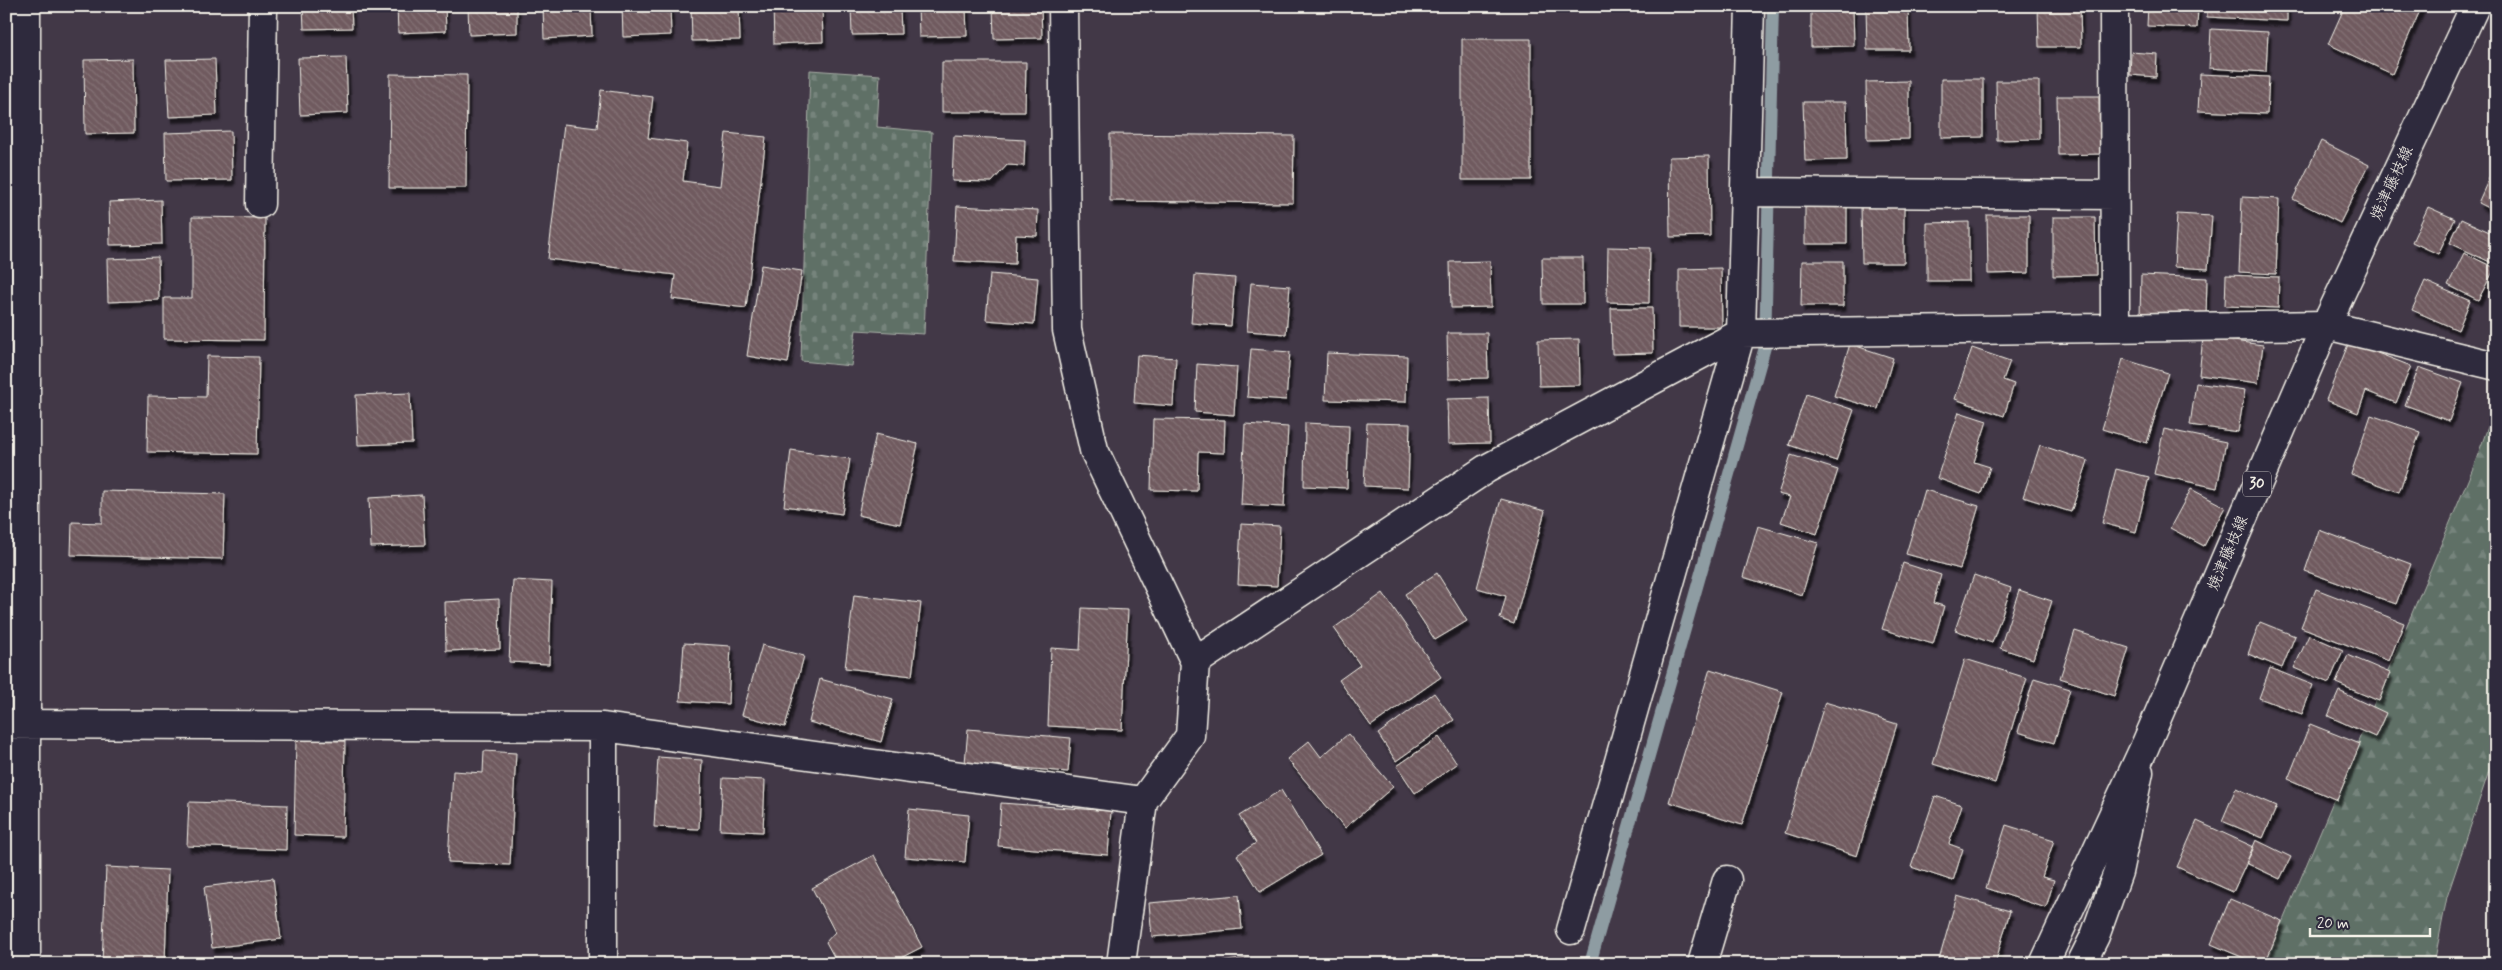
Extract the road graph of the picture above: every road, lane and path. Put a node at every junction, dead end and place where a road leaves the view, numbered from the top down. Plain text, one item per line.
1 (26, 6) edge
2 (264, 6) edge
3 (1063, 6) edge
4 (1750, 6) edge
5 (2114, 6) edge
6 (2474, 6) edge
7 (1746, 192) junction
8 (2114, 196) junction
9 (260, 204) dead end
10 (2326, 325) junction
11 (2115, 328) junction
12 (1741, 333) junction
13 (2496, 366) edge
14 (1195, 662) junction
15 (16, 724) edge
16 (603, 727) junction
17 (2145, 746) junction
18 (1143, 801) junction
19 (1727, 880) dead end
20 (1571, 930) dead end
21 (26, 964) edge
22 (603, 964) edge
23 (1121, 964) edge
24 (1702, 964) edge
25 (2044, 964) edge
26 (2081, 964) edge

1 - 15 street
2 - 9 street
3 - 14 street
4 - 7 street
5 - 8 street
6 - 10 street, 焼津藤枝線 / 30
7 - 8 street
7 - 12 street
8 - 11 street
10 - 11 street
10 - 13 street
10 - 17 street, 焼津藤枝線 / 30
11 - 12 street
12 - 14 street
12 - 20 street
14 - 18 street
15 - 16 street
15 - 21 street
16 - 18 street
16 - 22 street
17 - 25 street, 焼津藤枝線 / 30
17 - 26 street
18 - 23 street
19 - 24 street

